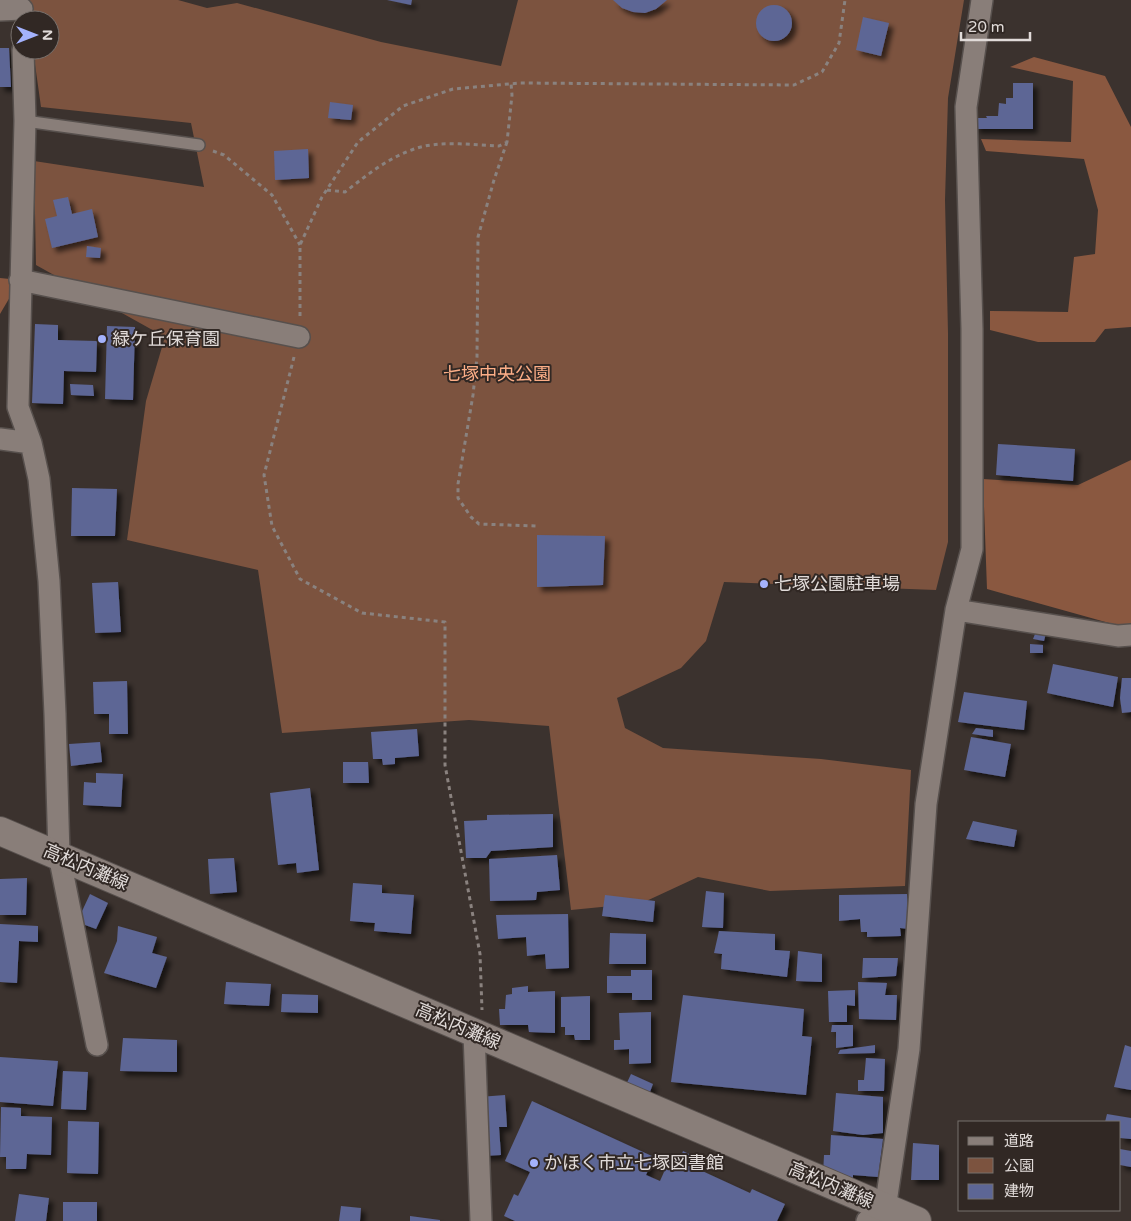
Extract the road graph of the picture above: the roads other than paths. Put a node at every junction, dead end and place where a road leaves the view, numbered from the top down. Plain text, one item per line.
1 (982, 0) edge
2 (23, 60) edge
3 (25, 121) junction
4 (199, 145) road end
5 (20, 280) junction
6 (299, 337) road end
7 (0, 439) edge
8 (31, 443) junction
9 (956, 610) junction
10 (1131, 635) edge
11 (0, 831) edge
12 (59, 855) junction
13 (474, 1033) junction
14 (97, 1045) dead end
15 (876, 1215) edge
16 (481, 1221) edge
17 (917, 1221) edge

1 - 9 street
2 - 3 street
3 - 4 lane
3 - 5 street
5 - 6 street
5 - 8 street
7 - 8 street
8 - 12 street
9 - 10 street
9 - 15 street
11 - 12 main road, 高松内灘線
12 - 13 main road, 高松内灘線
12 - 14 street
13 - 15 main road, 高松内灘線
13 - 16 street
15 - 17 main road, 高松内灘線

